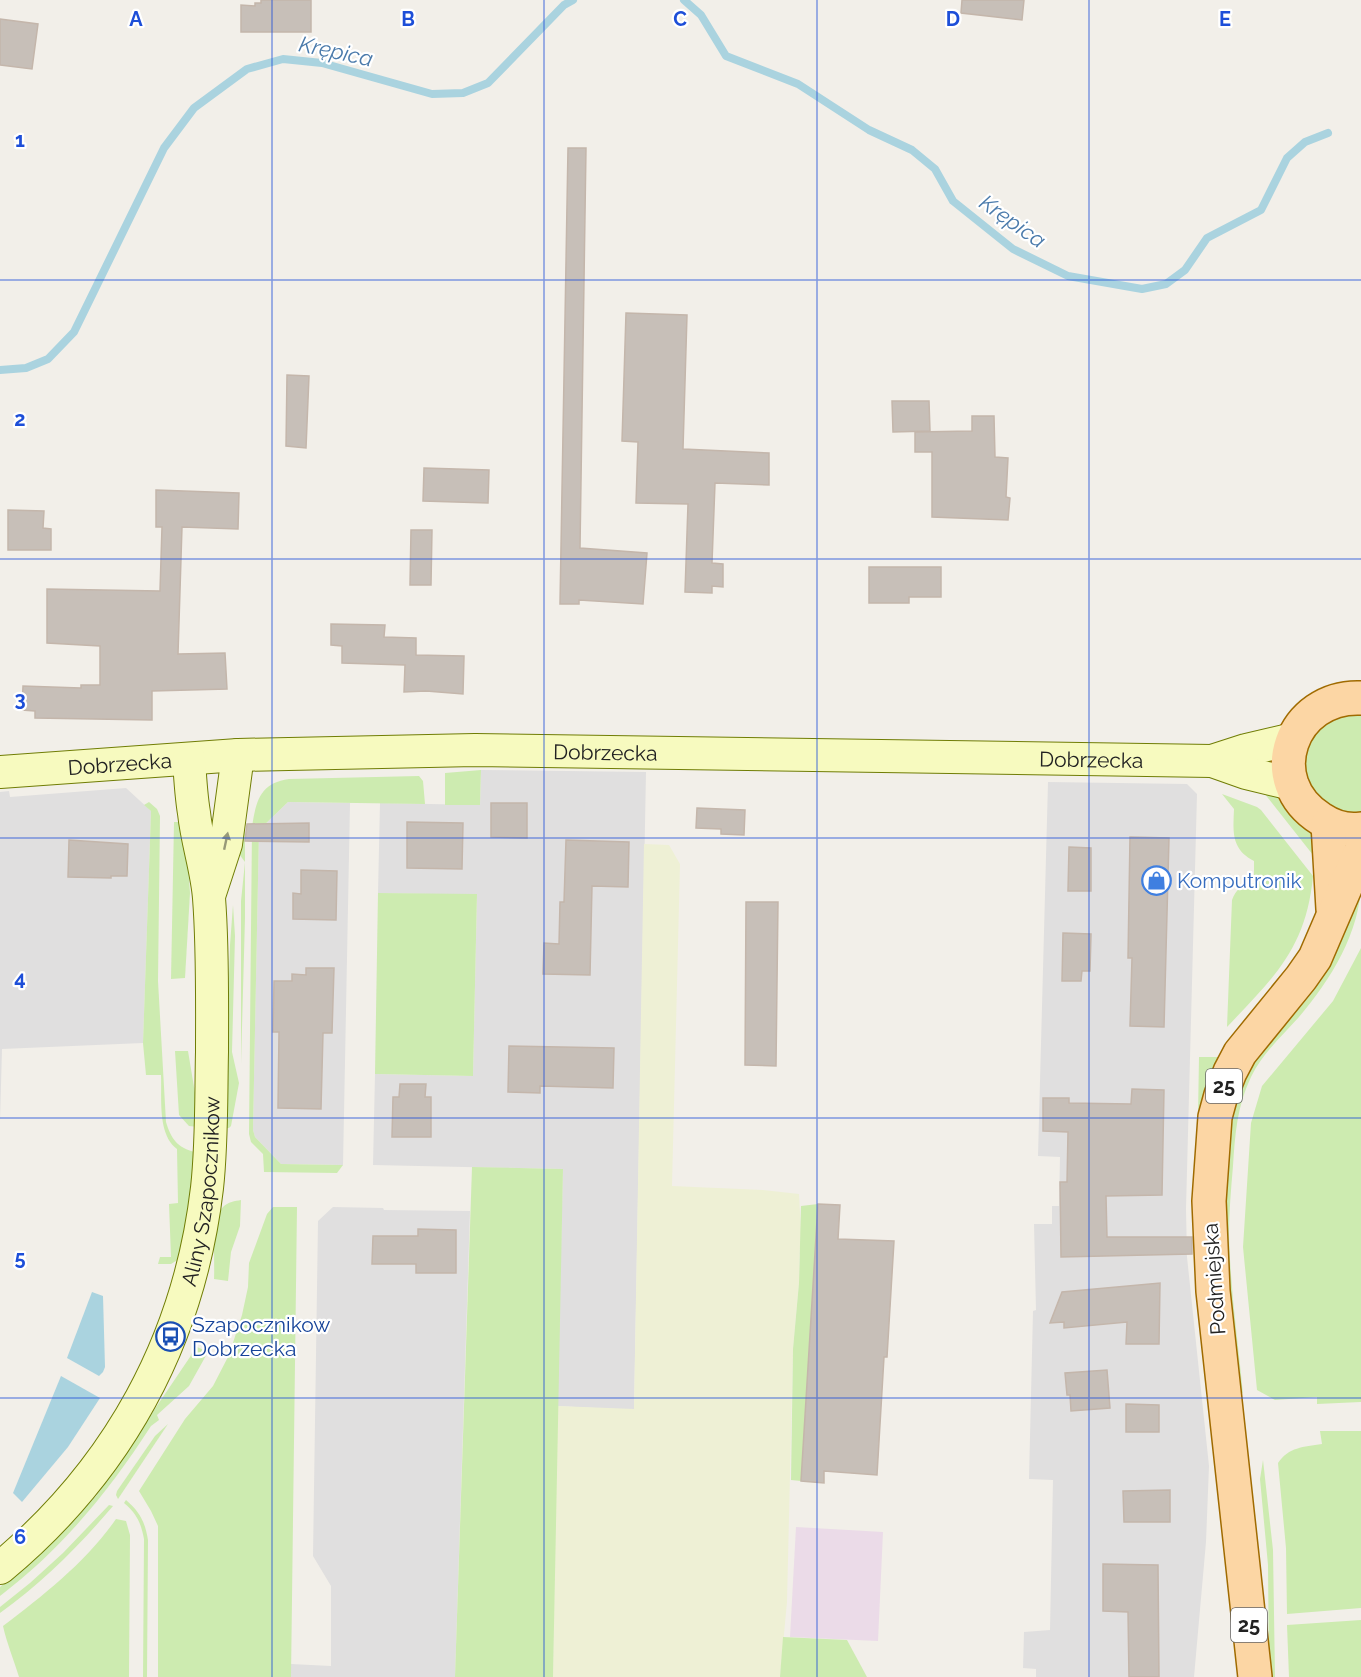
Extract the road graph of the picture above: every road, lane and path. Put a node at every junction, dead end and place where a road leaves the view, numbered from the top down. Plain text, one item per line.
1 (1357, 690) edge
2 (1293, 739) junction
3 (238, 755) junction
4 (189, 759) junction
5 (1212, 761) junction
6 (0, 772) edge
7 (1292, 784) junction
8 (1328, 824) junction
9 (1361, 829) edge
10 (1361, 851) edge
11 (209, 897) junction
12 (1333, 913) junction
13 (0, 1568) edge
14 (1255, 1677) edge

1 - 2 main road
2 - 5 street
2 - 7 main road
3 - 4 street, Dobrzecka
3 - 5 street, Dobrzecka
11 -> 3 street, Aliny Szapocznikow
4 - 6 street, Dobrzecka
4 - 11 street, Aliny Szapocznikow
5 - 7 street
7 - 8 main road
8 - 9 main road
8 - 12 main road, 25
10 - 12 main road, 25
11 - 13 street, Aliny Szapocznikow
12 - 14 main road, Podmiejska / 25

